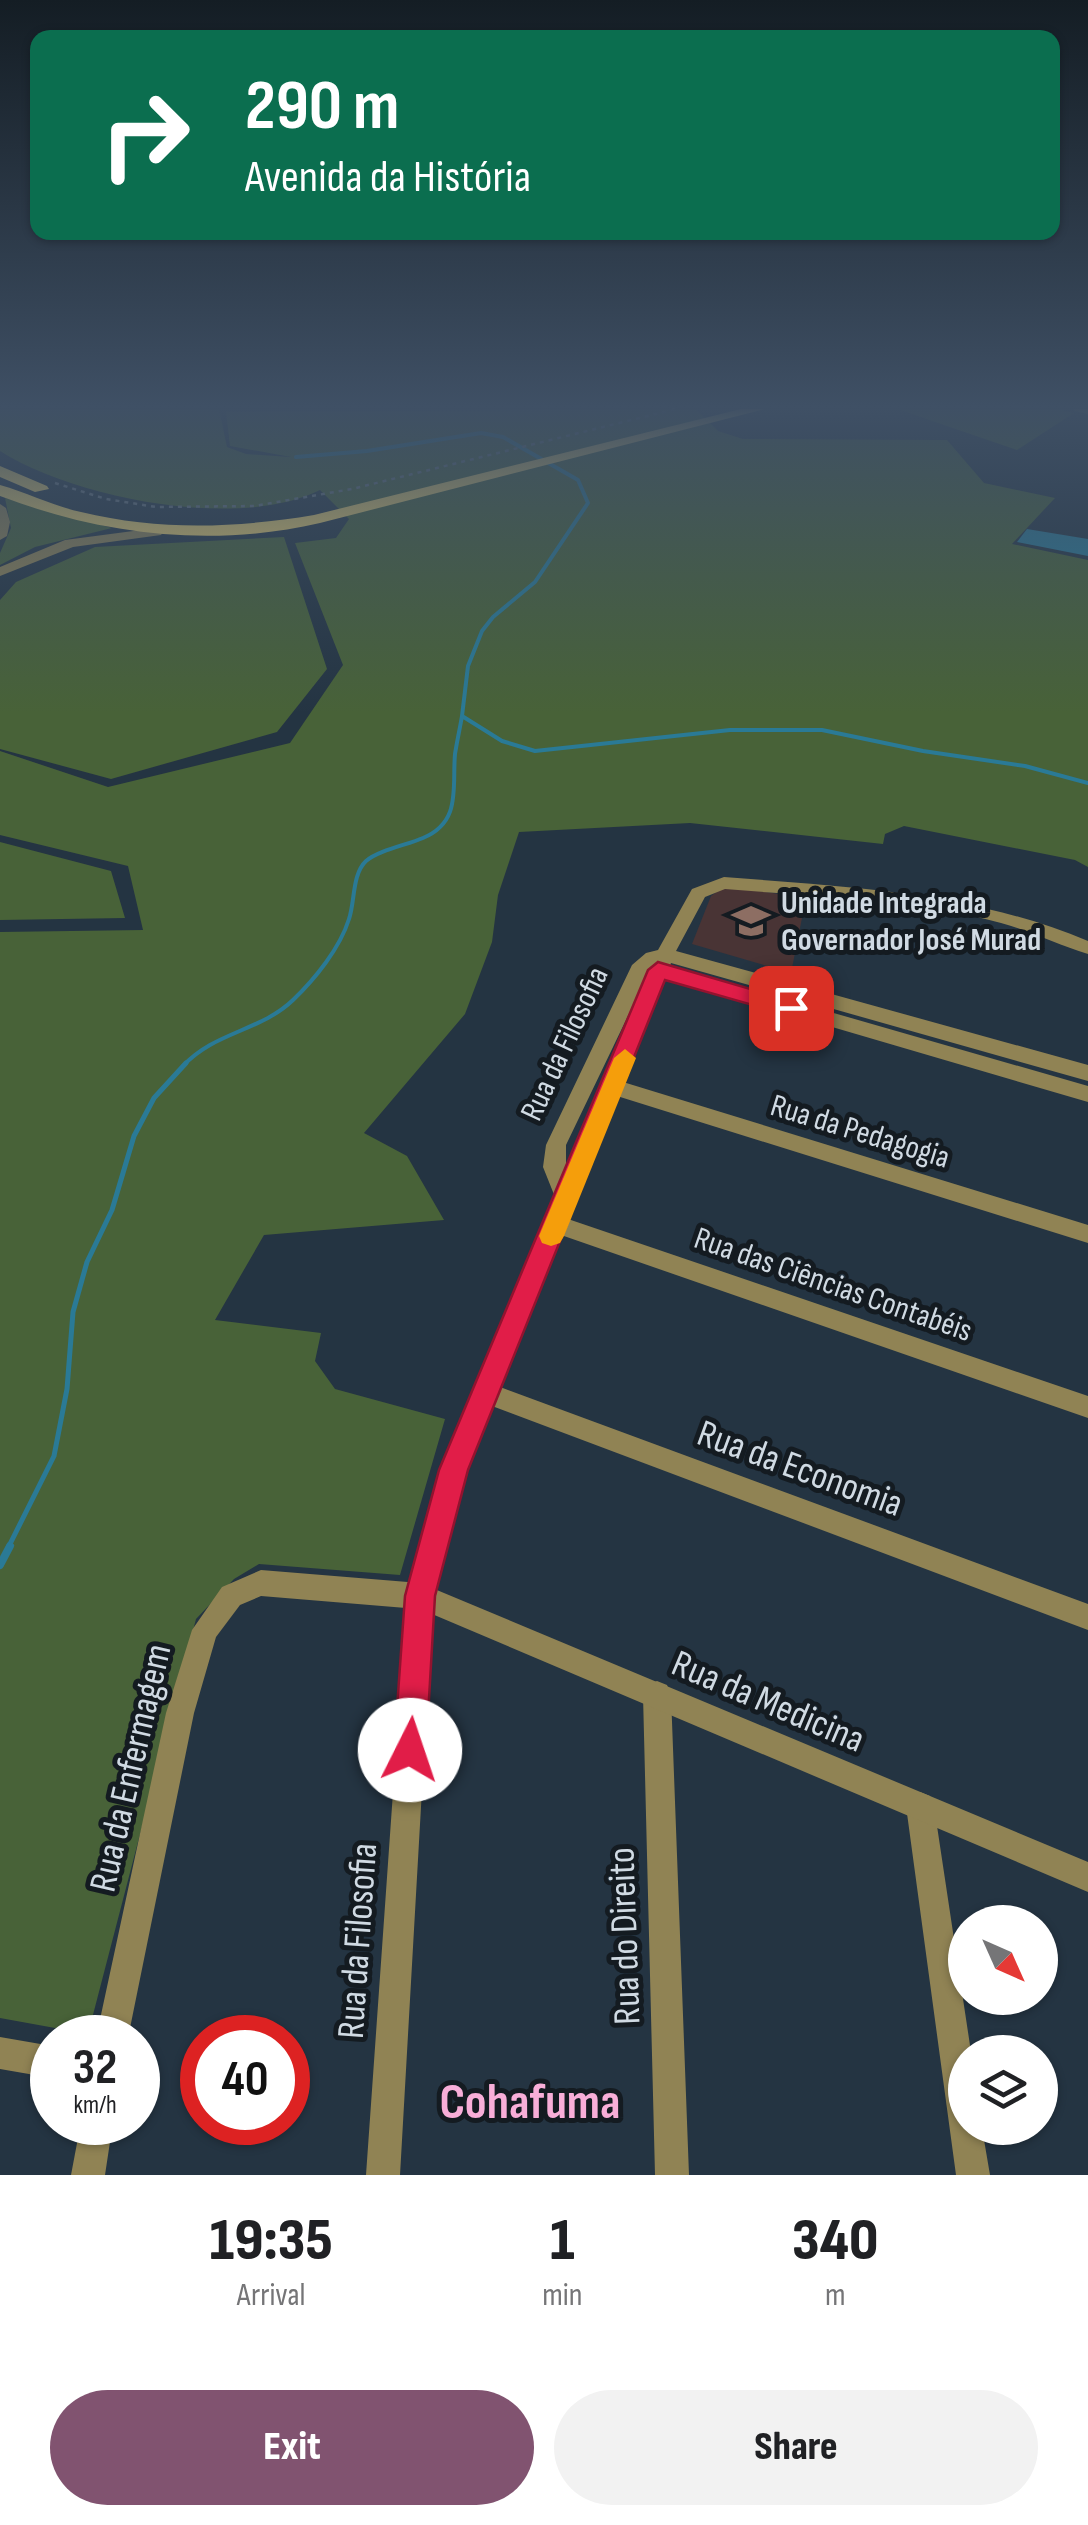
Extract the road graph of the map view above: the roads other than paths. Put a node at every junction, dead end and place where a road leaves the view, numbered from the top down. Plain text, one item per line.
1 (1, 510) edge
2 (56, 510) edge
3 (133, 510) edge
4 (287, 510) edge
5 (314, 510) edge
6 (156, 532) junction
7 (0, 536) edge
8 (0, 572) edge
9 (1088, 948) edge
10 (662, 962) junction
11 (1088, 1073) edge
12 (614, 1087) junction
13 (1088, 1094) edge
14 (566, 1199) junction
15 (556, 1224) junction
16 (1088, 1234) edge
17 (486, 1392) junction
18 (1088, 1407) edge
19 (420, 1596) junction
20 (1088, 1617) edge
21 (657, 1695) junction
22 (920, 1806) junction
23 (1088, 1876) edge
24 (117, 2015) edge
25 (952, 2035) edge
26 (0, 2053) edge
27 (30, 2058) edge
28 (93, 2145) edge
29 (968, 2145) edge
30 (88, 2175) edge
31 (383, 2175) edge
32 (672, 2175) edge
33 (972, 2175) edge

1 - 7 street
2 - 6 main road
3 - 4 main road
5 - 6 main road
6 - 8 street
9 - 10 street
10 - 11 street
10 - 12 street, Rua da Filosofia
10 - 13 street
10 - 14 street, Rua da Filosofia
12 - 14 street, Rua da Filosofia
12 - 16 street, Rua da Pedagogia
14 - 15 street, Rua da Filosofia
15 - 17 street, Rua da Filosofia
15 - 18 street, Rua das Ciências Contabéis
17 - 19 street, Rua da Filosofia
17 - 20 street, Rua da Economia
19 - 21 street, Rua da Medicina
19 - 24 street, Rua da Enfermagem
19 - 31 street, Rua da Filosofia
21 - 22 street, Rua da Medicina
21 - 32 street, Rua do Direito
22 - 23 street, Rua da Medicina
22 - 25 street
26 - 27 street
28 - 30 street
29 - 33 street

